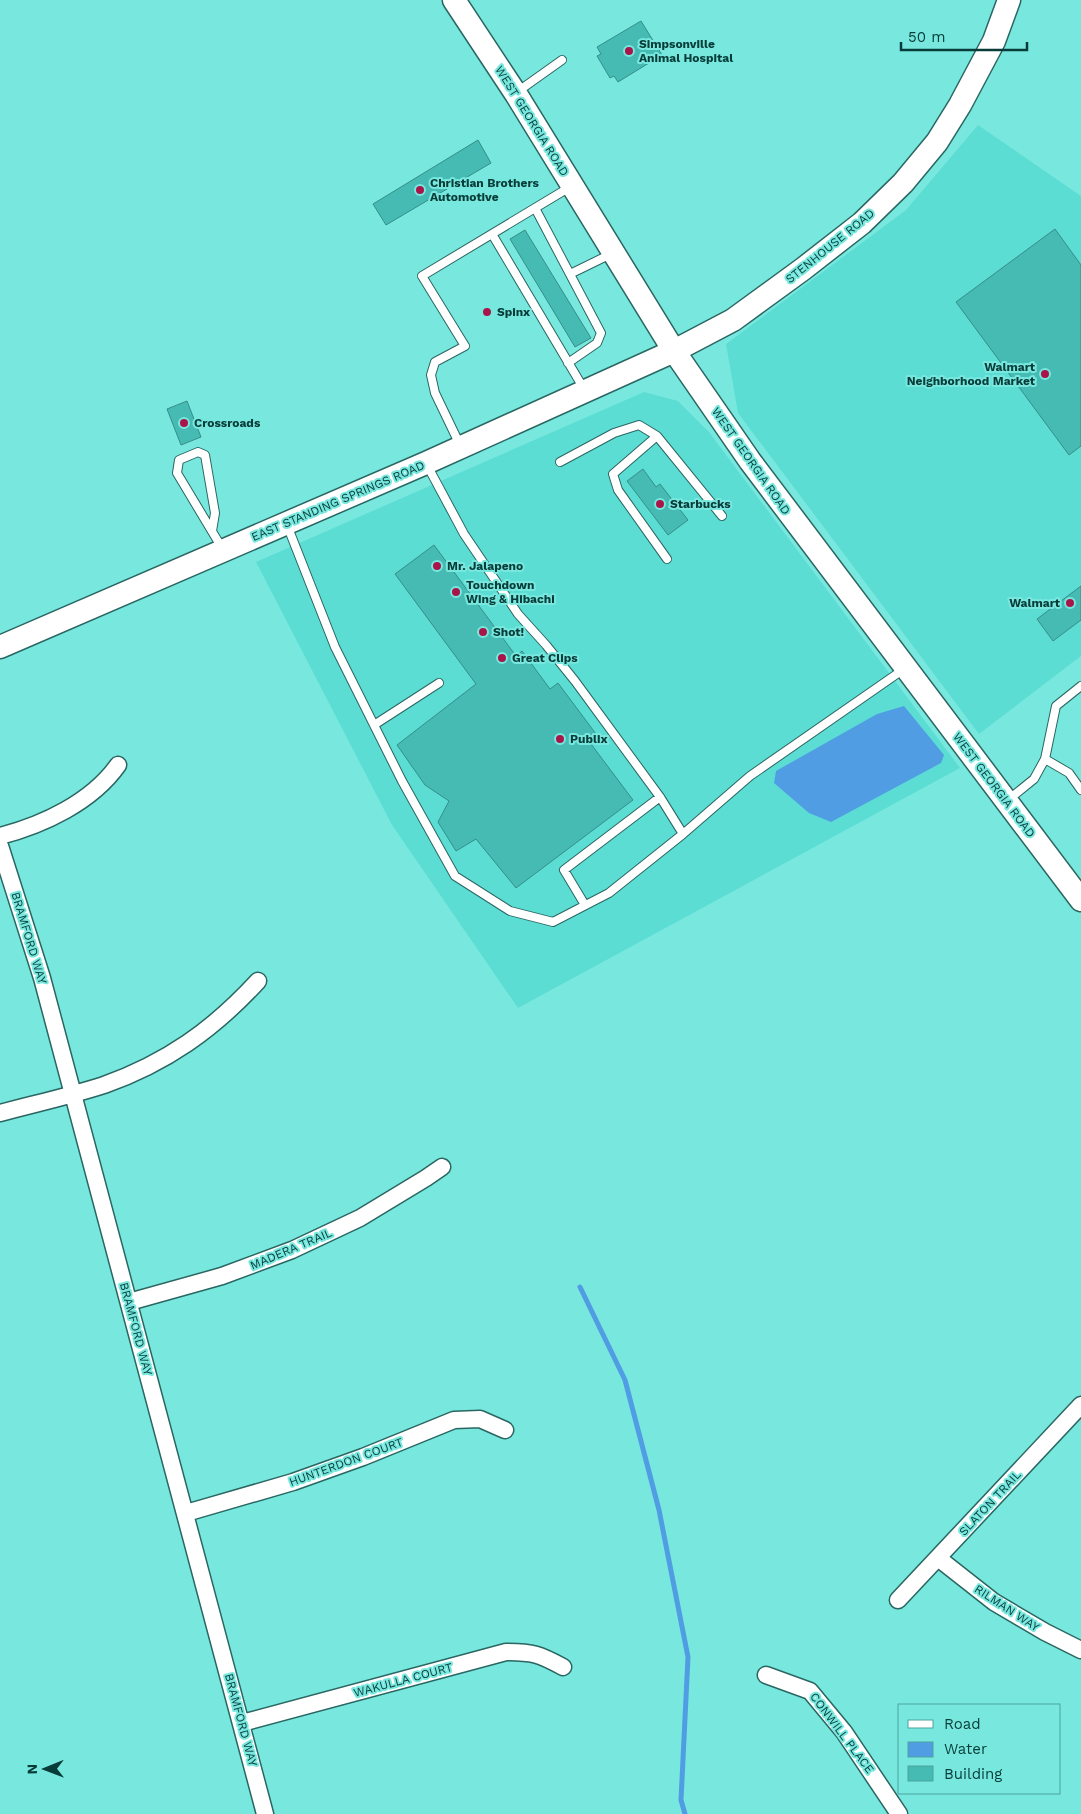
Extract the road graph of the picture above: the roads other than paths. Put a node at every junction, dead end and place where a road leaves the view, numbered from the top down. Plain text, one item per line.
1 (454, 0) edge
2 (1009, 0) edge
3 (562, 60) dead end
4 (516, 94) junction
5 (572, 186) junction
6 (535, 208) junction
7 (492, 234) junction
8 (613, 252) junction
9 (570, 274) junction
10 (674, 351) junction
11 (568, 363) junction
12 (585, 391) junction
13 (658, 436) junction
14 (461, 446) junction
15 (560, 462) dead end
16 (426, 463) junction
17 (722, 516) dead end
18 (287, 524) junction
19 (212, 531) junction
20 (223, 550) junction
21 (668, 559) dead end
22 (0, 647) edge
23 (905, 668) junction
24 (439, 683) dead end
25 (1081, 686) edge
26 (374, 725) junction
27 (1045, 759) junction
28 (118, 765) dead end
29 (1081, 790) edge
30 (660, 797) junction
31 (1007, 802) junction
32 (683, 834) junction
33 (0, 836) edge
34 (0, 846) edge
35 (1081, 900) edge
36 (585, 905) junction
37 (258, 981) dead end
38 (72, 1094) junction
39 (0, 1113) edge
40 (442, 1167) dead end
41 (129, 1302) junction
42 (1081, 1405) edge
43 (504, 1430) dead end
44 (186, 1513) junction
45 (938, 1558) junction
46 (898, 1600) dead end
47 (1081, 1650) edge
48 (563, 1667) dead end
49 (766, 1675) dead end
50 (242, 1723) junction
51 (265, 1814) edge
52 (899, 1814) edge

1 - 4 street, WEST GEORGIA ROAD
2 - 10 street, STENHOUSE ROAD
3 - 4 lane
4 - 5 street, WEST GEORGIA ROAD
5 - 6 lane
5 - 8 street, WEST GEORGIA ROAD
6 - 7 lane
6 - 9 lane
7 - 11 lane
7 - 14 lane
8 - 9 lane
8 - 10 street, WEST GEORGIA ROAD
9 - 11 lane
10 - 12 street, EAST STANDING SPRINGS ROAD
10 - 23 street, WEST GEORGIA ROAD
11 - 12 lane
12 - 14 street, EAST STANDING SPRINGS ROAD
13 - 15 lane
13 - 17 lane
13 - 21 lane
14 - 16 street, EAST STANDING SPRINGS ROAD
16 - 18 street, EAST STANDING SPRINGS ROAD
16 - 30 lane
18 - 20 street, EAST STANDING SPRINGS ROAD
18 - 26 lane
19 - 19 lane
19 - 20 lane
20 - 22 street, EAST STANDING SPRINGS ROAD
23 - 31 street, WEST GEORGIA ROAD
23 - 32 lane
24 - 26 lane
25 - 27 lane
26 - 36 lane
27 - 29 lane
27 - 31 lane
28 - 33 street
30 - 32 lane
30 - 36 lane
31 - 35 street, WEST GEORGIA ROAD
32 - 36 lane
34 - 38 street, BRAMFORD WAY
37 - 38 street
38 - 39 street
38 - 41 street, BRAMFORD WAY
40 - 41 street, MADERA TRAIL
41 - 44 street, BRAMFORD WAY
42 - 45 street, SLATON TRAIL
43 - 44 street, HUNTERDON COURT
44 - 50 street, BRAMFORD WAY
45 - 46 street, SLATON TRAIL
45 - 47 street, RILMAN WAY
48 - 50 street, WAKULLA COURT
49 - 52 street, CONWILL PLACE
50 - 51 street, BRAMFORD WAY

